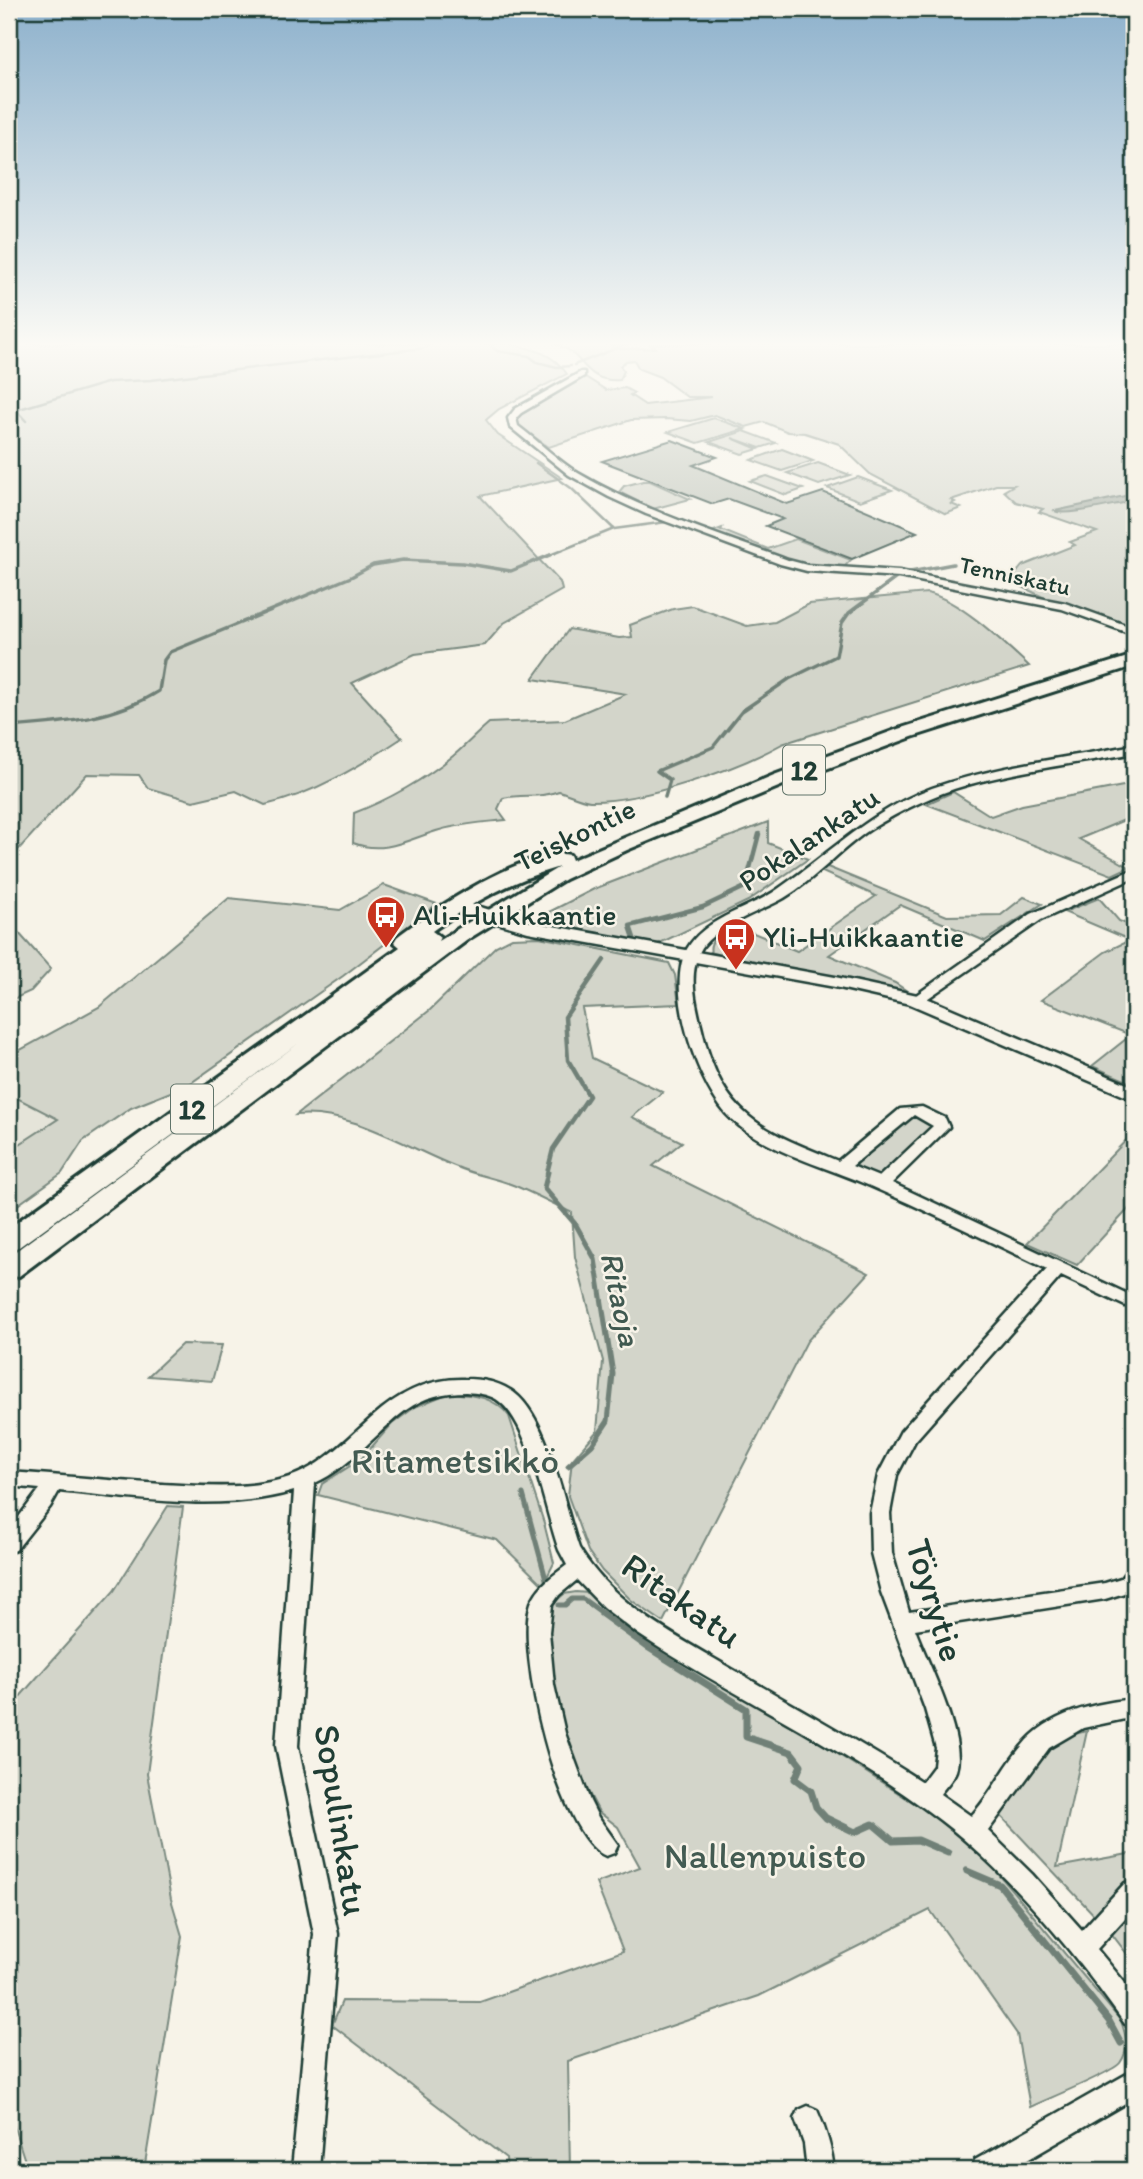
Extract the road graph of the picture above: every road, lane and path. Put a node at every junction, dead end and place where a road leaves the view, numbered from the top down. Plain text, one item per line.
1 (538, 446) edge
2 (1134, 632) edge
3 (1134, 650) edge
4 (1134, 660) edge
5 (1134, 749) edge
6 (563, 859) junction
7 (1134, 873) edge
8 (479, 912) junction
9 (690, 958) junction
10 (375, 975) junction
11 (916, 1000) junction
12 (1134, 1094) edge
13 (841, 1167) junction
14 (881, 1184) junction
15 (9, 1241) edge
16 (1058, 1268) junction
17 (9, 1269) edge
18 (1134, 1304) edge
19 (9, 1479) edge
20 (306, 1480) junction
21 (53, 1483) junction
22 (9, 1544) edge
23 (579, 1568) junction
24 (1132, 1584) edge
25 (902, 1622) junction
26 (1134, 1708) edge
27 (925, 1796) junction
28 (973, 1830) junction
29 (606, 1845) dead end
30 (1134, 1891) edge
31 (1080, 1948) junction
32 (1134, 2015) edge
33 (1134, 2083) edge
34 (808, 2119) dead end
35 (305, 2170) edge
36 (821, 2170) edge
37 (987, 2170) edge

1 - 2 street, Tenniskatu
3 - 6 highway, Teiskontie / 12
4 - 8 highway, Teiskontie / 12
5 - 9 street, Pokalankatu
6 - 8 highway, Teiskontie / 12
6 - 10 highway, 12
7 - 11 street
8 - 9 street
8 - 10 highway, Teiskontie / 12
8 - 17 highway, Teiskontie / 12
9 - 11 street
9 - 13 street
10 - 15 highway, Teiskontie / 12
11 - 12 street
13 - 14 street
13 - 14 street
14 - 16 street
16 - 18 street
16 - 25 street, Töyrytie
19 - 21 street, Ritakatu
20 - 21 street, Ritakatu
20 - 23 street, Ritakatu
20 - 35 street, Sopulinkatu
21 - 22 street
23 - 27 street, Ritakatu
23 - 29 street
24 - 25 street
25 - 27 street, Töyrytie
26 - 28 street
27 - 28 street, Ritakatu
28 - 31 street, Ritakatu
30 - 31 street
31 - 32 street, Ritakatu
33 - 37 street
34 - 36 street

